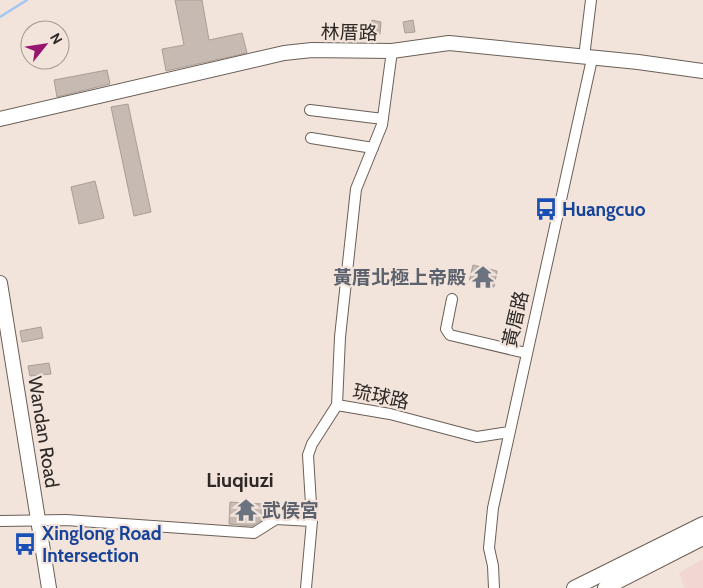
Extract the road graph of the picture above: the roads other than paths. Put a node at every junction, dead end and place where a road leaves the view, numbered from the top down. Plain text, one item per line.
1 (591, 0) edge
2 (392, 52) junction
3 (588, 58) junction
4 (703, 71) edge
5 (310, 110) dead end
6 (0, 119) edge
7 (383, 119) junction
8 (311, 138) dead end
9 (373, 148) junction
10 (0, 283) edge
11 (452, 299) dead end
12 (526, 352) junction
13 (337, 405) junction
14 (509, 432) junction
15 (39, 519) junction
16 (0, 521) edge
17 (312, 521) junction
18 (703, 524) edge
19 (703, 538) edge
20 (49, 588) edge
21 (306, 588) edge
22 (494, 588) edge
23 (574, 588) edge
24 (605, 588) edge

1 - 3 street, 黃厝路
2 - 3 street, 林厝路
2 - 6 street, 林厝路
2 - 7 street
3 - 4 street, 林厝路
3 - 12 street, 黃厝路
5 - 7 street
7 - 9 street
8 - 9 street
9 - 13 street
10 - 15 street, Wandan Road
11 - 12 street
12 - 14 street, 黃厝路
13 - 14 street, 琉球路
13 - 17 street, 琉球路
14 - 22 street, 黃厝路
15 - 16 street
15 - 17 street
15 - 20 street, Wandan Road
17 - 21 street, 琉球路
18 - 23 street
19 - 24 street

